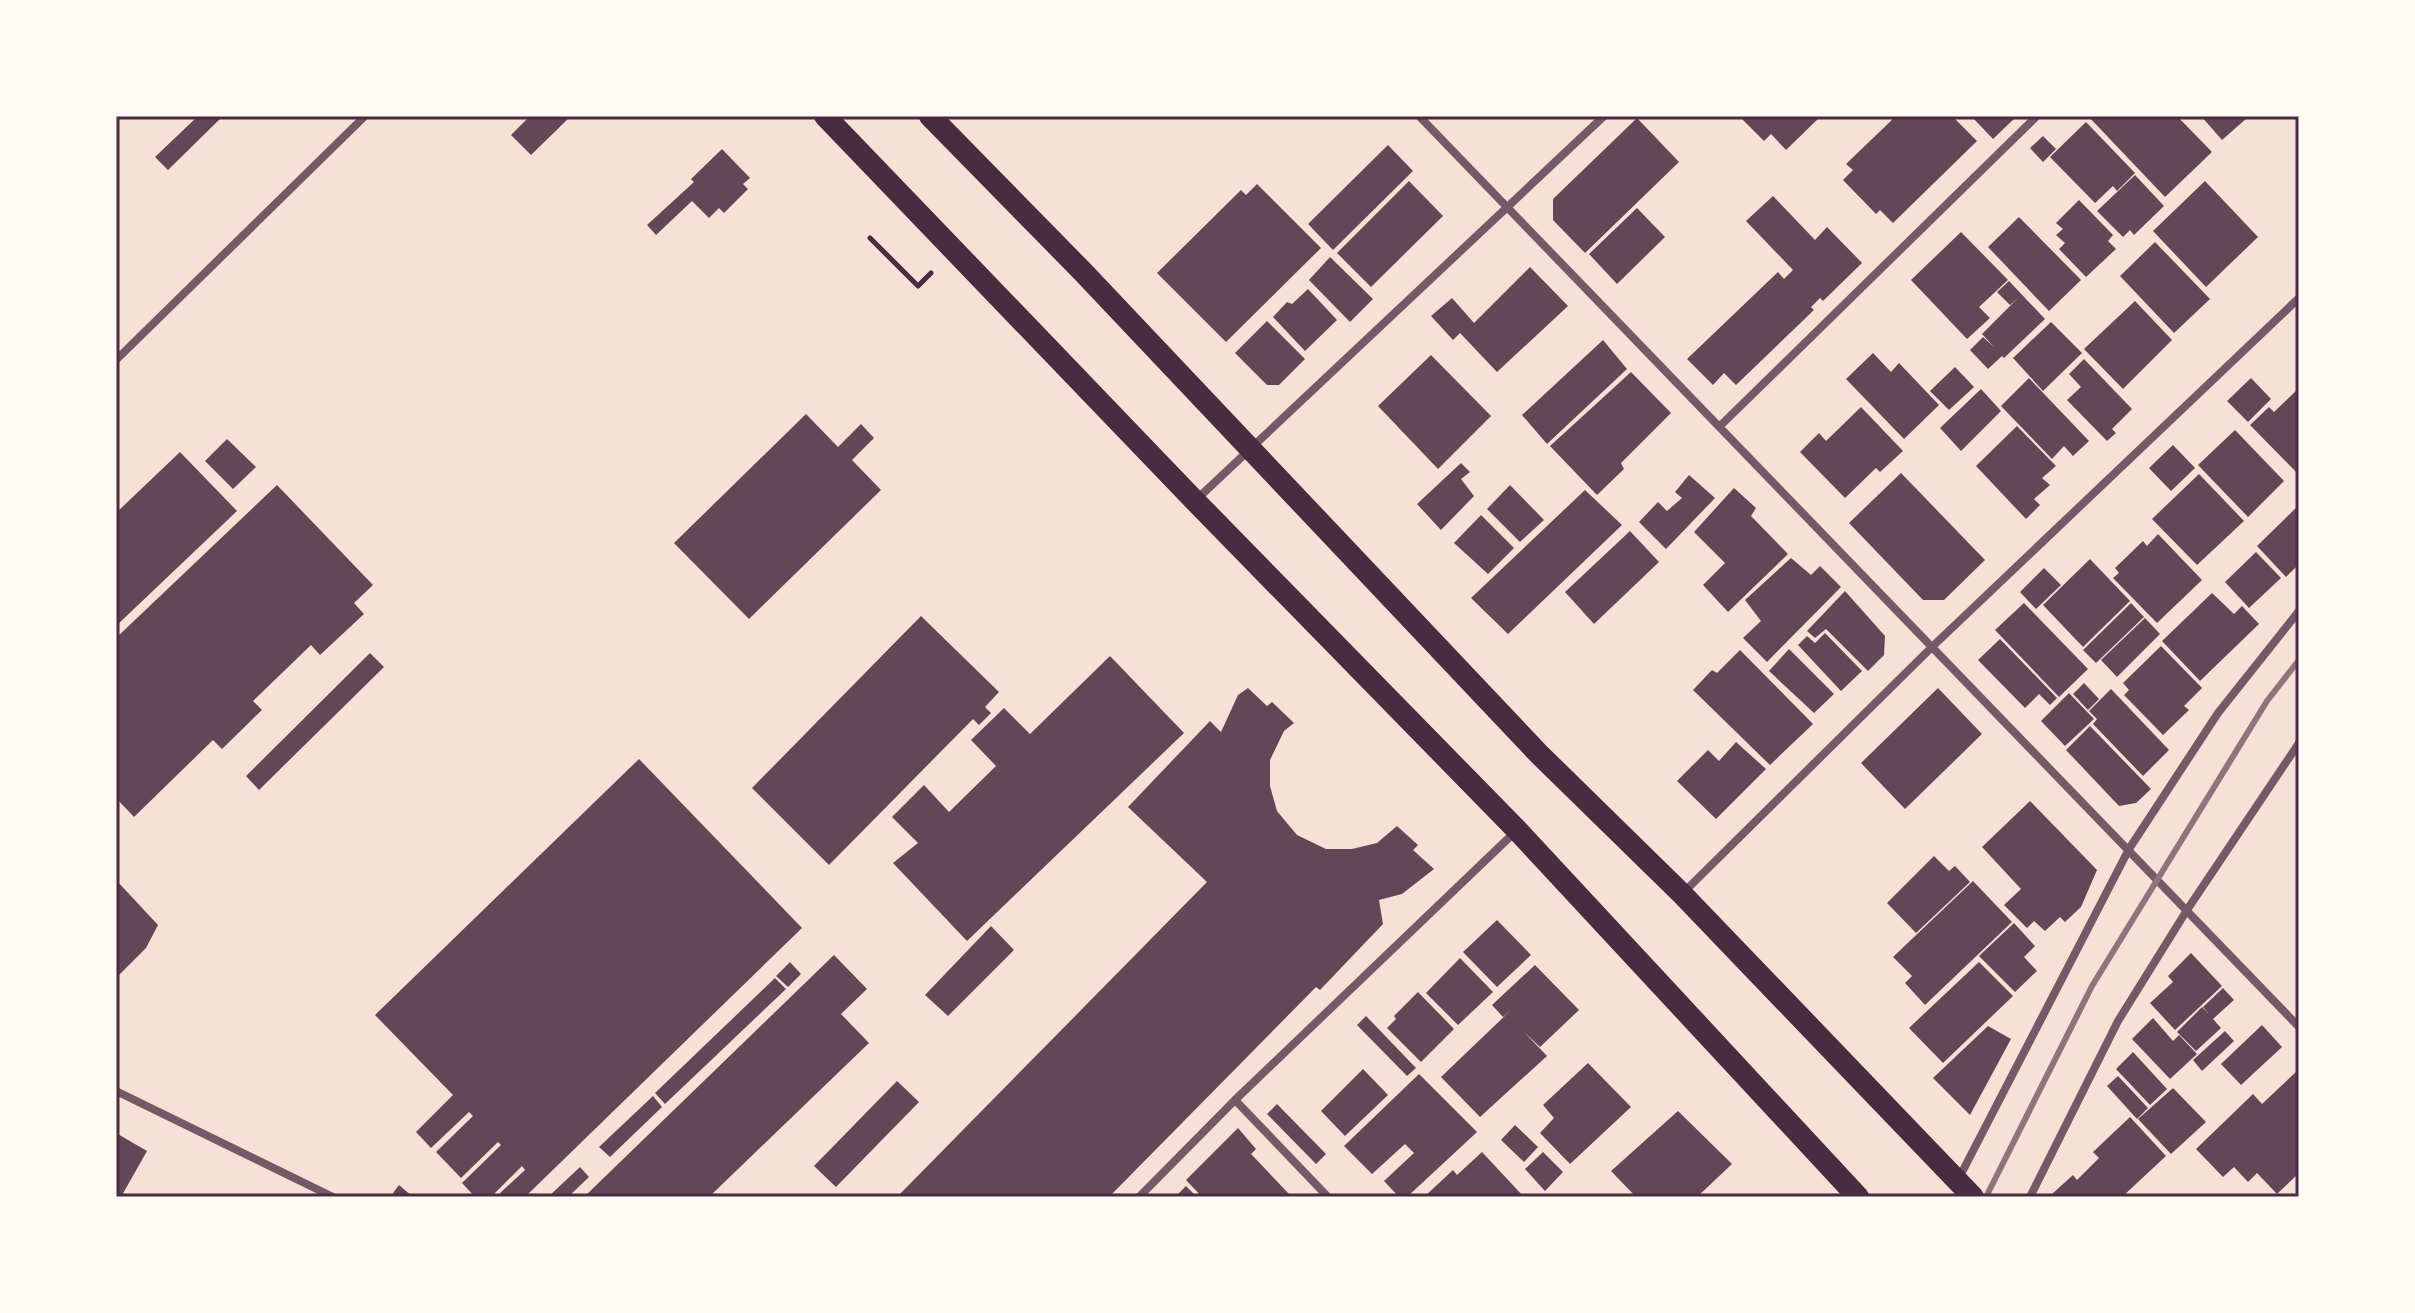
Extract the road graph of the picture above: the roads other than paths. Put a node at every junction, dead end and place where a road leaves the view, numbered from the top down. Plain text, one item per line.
1 (365, 116) edge
2 (825, 116) edge
3 (930, 116) edge
4 (1419, 116) edge
5 (1604, 116) edge
6 (2037, 116) edge
7 (1509, 208) junction
8 (2299, 298) edge
9 (116, 360) edge
10 (1720, 426) junction
11 (1249, 448) junction
12 (1195, 501) junction
13 (2299, 611) edge
14 (1933, 646) junction
15 (2299, 743) edge
16 (1517, 830) junction
17 (2129, 849) junction
18 (1682, 894) junction
19 (2187, 910) junction
20 (2299, 1027) edge
21 (116, 1091) edge
22 (1235, 1100) junction
23 (1966, 1189) edge
24 (333, 1197) edge
25 (1139, 1197) edge
26 (1328, 1197) edge
27 (1858, 1197) edge
28 (2030, 1197) edge

1 - 9 street
2 - 12 highway
3 - 11 highway
4 - 7 street
5 - 7 street
6 - 10 street
7 - 10 street
7 - 11 street
8 - 14 street
10 - 14 street
11 - 12 street
11 - 18 highway
12 - 16 highway
13 - 17 street
14 - 17 street
14 - 18 street
15 - 19 street
16 - 22 street
16 - 27 highway
17 - 19 street
17 - 23 street
18 - 23 highway
19 - 20 street
19 - 28 street
21 - 24 street
22 - 25 street
22 - 26 street

